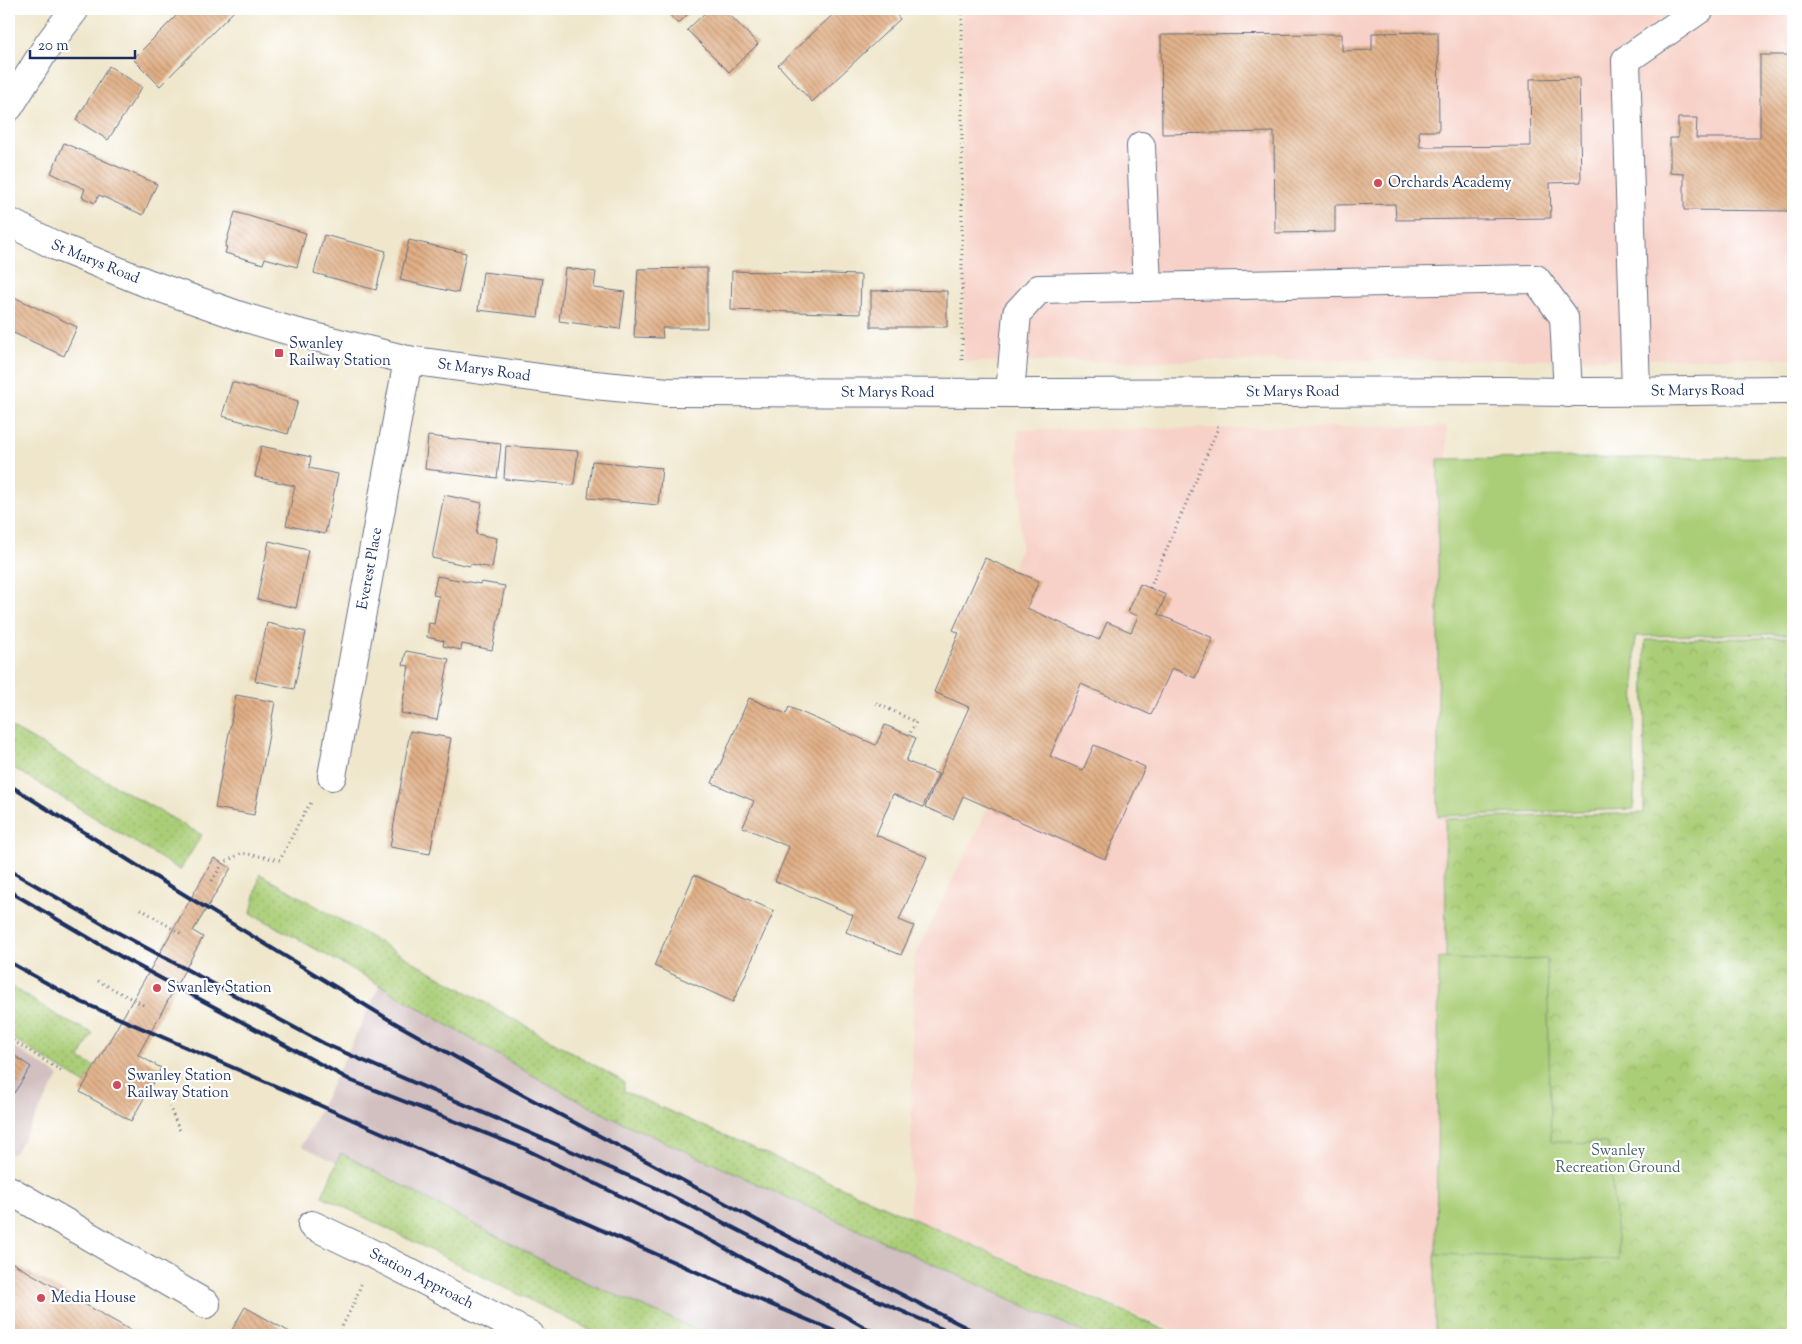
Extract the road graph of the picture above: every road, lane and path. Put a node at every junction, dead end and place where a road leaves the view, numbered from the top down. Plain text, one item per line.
1 (75, 9) edge
2 (962, 9) edge
3 (1700, 9) edge
4 (9, 107) edge
5 (1141, 146) dead end
6 (9, 222) edge
7 (1147, 287) junction
8 (408, 360) junction
9 (1793, 390) edge
10 (1636, 391) junction
11 (1204, 392) junction
12 (958, 393) junction
13 (1010, 393) junction
14 (1568, 393) junction
15 (1150, 588) dead end
16 (876, 703) dead end
17 (909, 735) dead end
18 (332, 776) joint
19 (212, 881) dead end
20 (141, 909) dead end
21 (183, 935) dead end
22 (98, 981) dead end
23 (145, 1006) dead end
24 (9, 1038) edge
25 (63, 1072) dead end
26 (169, 1106) dead end
27 (180, 1131) dead end
28 (9, 1190) edge
29 (312, 1225) dead end
30 (363, 1278) dead end
31 (206, 1304) dead end
32 (338, 1335) edge
33 (530, 1335) edge

1 - 4 street
2 - 12 path
3 - 10 street
5 - 7 street
6 - 8 street, St Marys Road
7 - 13 street
7 - 14 street
8 - 12 street, St Marys Road
8 - 18 street, Everest Place
9 - 10 street, St Marys Road
10 - 14 street, St Marys Road
11 - 13 street, St Marys Road
11 - 14 street, St Marys Road
11 - 15 path
12 - 13 street, St Marys Road
16 - 17 path
18 - 19 path
20 - 21 path
22 - 23 path
24 - 25 path
26 - 27 path
28 - 31 street
29 - 33 street, Station Approach
30 - 32 path

